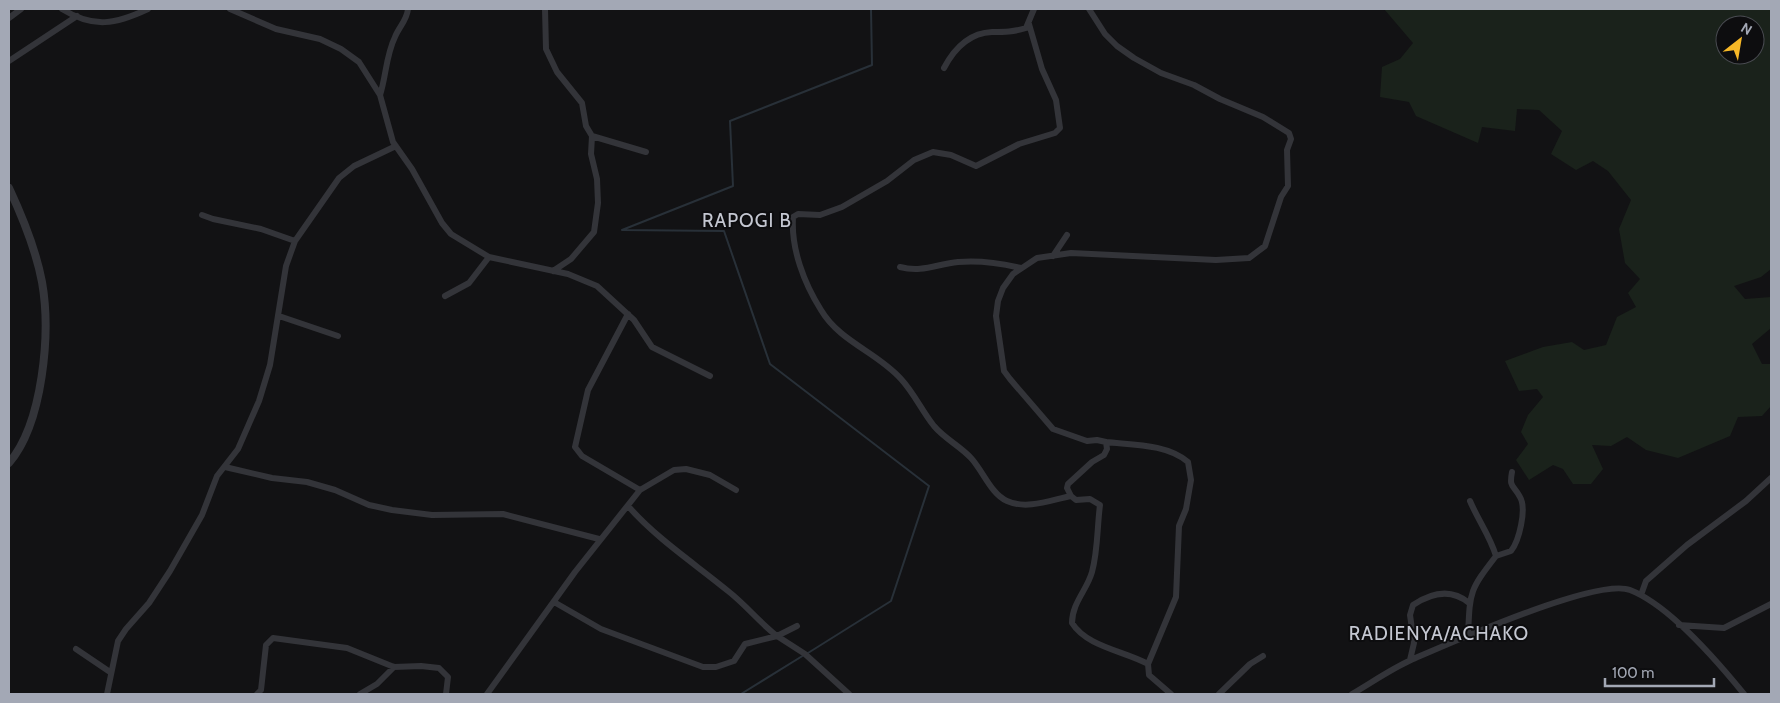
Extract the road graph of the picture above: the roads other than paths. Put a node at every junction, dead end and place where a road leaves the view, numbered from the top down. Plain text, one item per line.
1 (21, 9) edge
2 (62, 9) edge
3 (148, 9) edge
4 (230, 9) edge
5 (408, 9) edge
6 (545, 9) edge
7 (1034, 9) edge
8 (1088, 9) edge
9 (77, 16) junction
10 (9, 18) edge
11 (1029, 24) junction
12 (9, 62) edge
13 (944, 68) dead end
14 (380, 95) junction
15 (592, 136) junction
16 (396, 146) junction
17 (646, 152) dead end
18 (9, 188) edge
19 (202, 214) dead end
20 (1067, 235) dead end
21 (295, 241) junction
22 (1053, 256) junction
23 (489, 257) junction
24 (900, 267) dead end
25 (1021, 268) junction
26 (553, 270) junction
27 (445, 296) dead end
28 (628, 314) junction
29 (279, 316) junction
30 (338, 336) dead end
31 (710, 376) dead end
32 (1106, 442) junction
33 (9, 463) edge
34 (225, 467) junction
35 (1512, 472) dead end
36 (1771, 478) edge
37 (640, 490) junction
38 (736, 490) dead end
39 (1071, 496) junction
40 (1470, 502) dead end
41 (628, 506) junction
42 (600, 539) junction
43 (1496, 556) junction
44 (1640, 595) junction
45 (554, 602) junction
46 (1469, 603) junction
47 (1771, 604) edge
48 (1678, 625) junction
49 (797, 626) dead end
50 (777, 636) junction
51 (1468, 636) junction
52 (76, 649) dead end
53 (1263, 656) dead end
54 (1410, 660) junction
55 (1148, 664) junction
56 (394, 667) junction
57 (110, 672) junction
58 (107, 694) edge
59 (257, 694) edge
60 (360, 694) edge
61 (446, 694) edge
62 (487, 694) edge
63 (849, 694) edge
64 (1171, 694) edge
65 (1219, 694) edge
66 (1352, 694) edge
67 (1744, 694) edge

1 - 10 street
2 - 9 street
3 - 9 street
4 - 14 street
5 - 14 street
6 - 15 street
7 - 11 street
8 - 22 street
9 - 12 street
11 - 13 street
11 - 39 street
14 - 16 street
15 - 17 street
15 - 26 street
16 - 21 street
16 - 23 street
18 - 33 street
19 - 21 street
20 - 22 street
21 - 29 street
22 - 25 street
23 - 26 street
23 - 27 street
24 - 25 street
25 - 32 street
26 - 28 street
28 - 31 street
28 - 37 street
29 - 30 street
29 - 34 street
32 - 39 street
32 - 55 street
34 - 42 street
34 - 57 street
35 - 43 street
36 - 44 street
37 - 38 street
37 - 41 street
39 - 55 street
40 - 43 street
41 - 42 street
41 - 50 street
42 - 45 street
43 - 46 street
44 - 48 street
44 - 51 street
45 - 50 street
45 - 62 street
46 - 51 street
46 - 54 street
47 - 48 street
48 - 67 street
49 - 50 street
50 - 63 street
51 - 54 street
52 - 57 street
53 - 65 street
54 - 66 street
55 - 64 street
56 - 59 street
56 - 60 street
56 - 61 street
57 - 58 street

